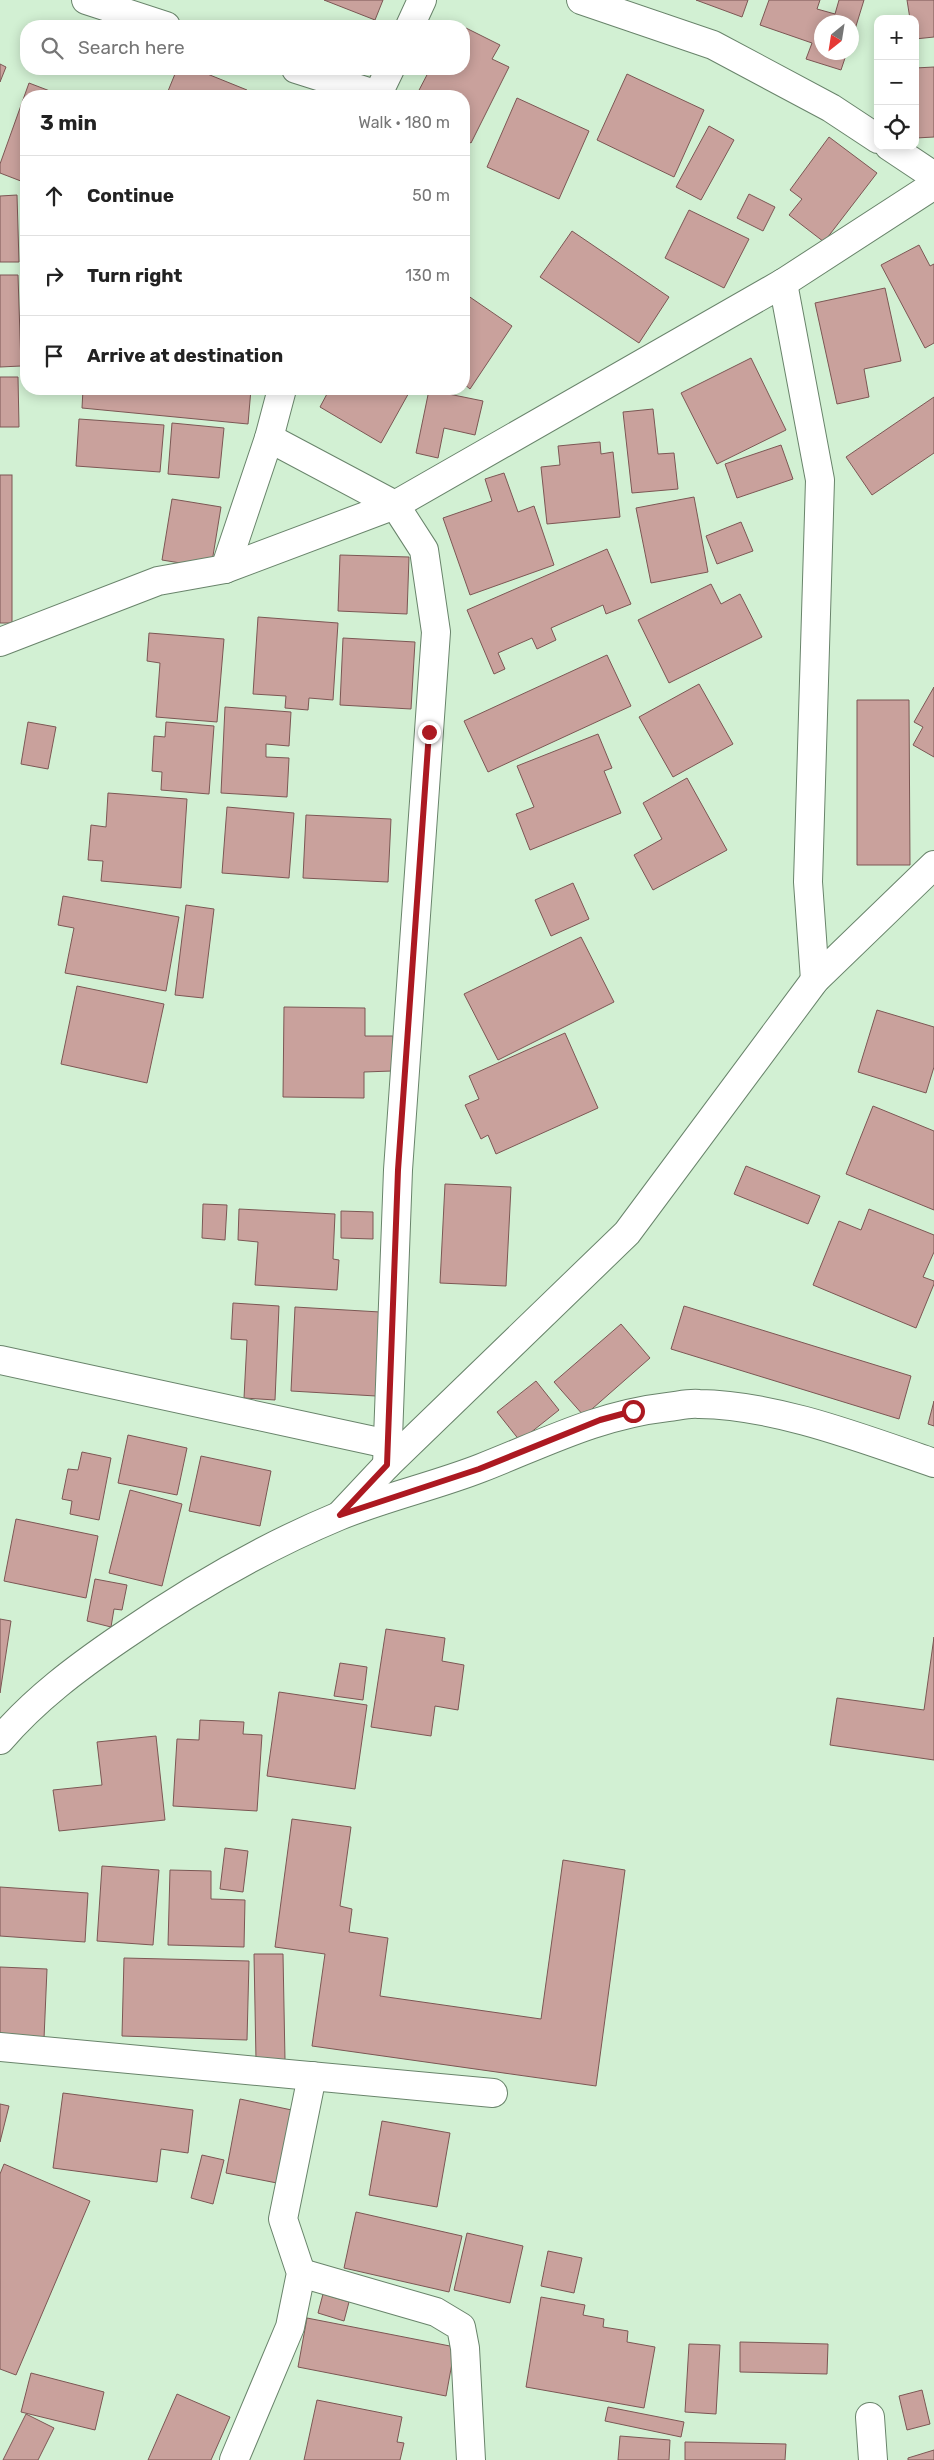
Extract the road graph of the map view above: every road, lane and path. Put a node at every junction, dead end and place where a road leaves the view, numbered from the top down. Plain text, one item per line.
1 (86, 0) edge
2 (422, 0) edge
3 (581, 0) edge
4 (148, 20) edge
5 (413, 20) edge
6 (314, 75) edge
7 (387, 75) edge
8 (360, 90) edge
9 (381, 90) edge
10 (874, 136) edge
11 (895, 150) edge
12 (934, 176) edge
13 (934, 185) edge
14 (783, 283) junction
15 (280, 395) edge
16 (268, 438) junction
17 (395, 505) junction
18 (225, 569) junction
19 (0, 642) edge
20 (934, 865) edge
21 (815, 980) junction
22 (0, 1360) edge
23 (387, 1455) junction
24 (934, 1463) edge
25 (340, 1515) junction
26 (0, 1740) edge
27 (0, 2047) edge
28 (312, 2076) junction
29 (493, 2093) dead end
30 (301, 2273) junction
31 (870, 2417) dead end
32 (234, 2460) edge
33 (471, 2460) edge
34 (873, 2460) edge

1 - 4 street
2 - 5 street
3 - 10 street
6 - 8 street
7 - 9 street
11 - 12 street
13 - 14 street
14 - 17 street
14 - 21 street
15 - 16 street
16 - 17 street
16 - 18 street
17 - 18 street
17 - 23 street
18 - 19 street
20 - 21 street
21 - 23 street
22 - 23 street
23 - 25 street
24 - 25 street
25 - 26 street
27 - 28 street
28 - 29 street
28 - 30 street
30 - 32 street
30 - 33 street
31 - 34 street

